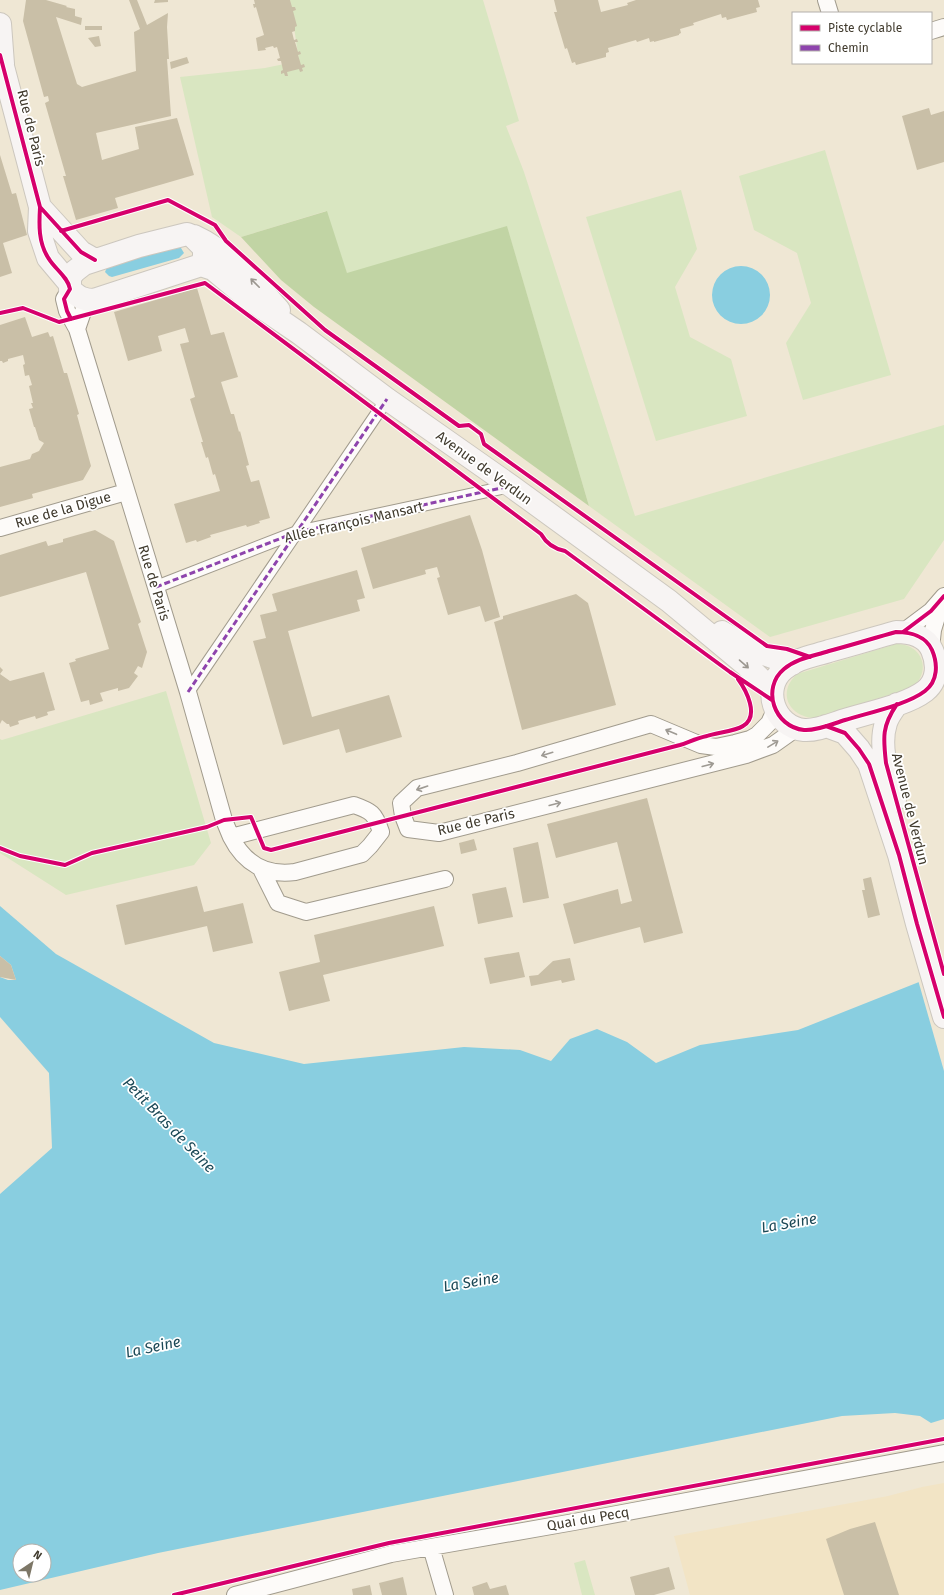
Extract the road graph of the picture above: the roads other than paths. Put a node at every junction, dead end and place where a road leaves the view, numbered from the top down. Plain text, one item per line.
1 (826, 0) edge
2 (830, 12) edge
3 (0, 24) edge
4 (944, 27) edge
5 (932, 31) edge
6 (2, 59) edge
7 (40, 207) junction
8 (192, 236) junction
9 (95, 260) junction
10 (201, 265) junction
11 (75, 291) junction
12 (77, 329) junction
13 (300, 334) junction
14 (387, 399) junction
15 (511, 486) junction
16 (126, 492) junction
17 (0, 528) edge
18 (297, 532) junction
19 (156, 587) junction
20 (943, 597) edge
21 (669, 601) junction
22 (904, 632) junction
23 (937, 656) edge
24 (792, 664) junction
25 (935, 688) edge
26 (188, 692) junction
27 (774, 700) junction
28 (896, 704) junction
29 (826, 726) junction
30 (797, 728) junction
31 (231, 837) junction
32 (261, 868) junction
33 (445, 879) dead end
34 (922, 922) junction
35 (944, 974) edge
36 (944, 1017) edge
37 (944, 1453) edge
38 (431, 1547) junction
39 (235, 1595) edge
40 (445, 1595) edge

1 - 2 street
3 - 6 main road, Rue de Paris
4 - 5 street
6 - 7 main road, Rue de Paris
7 - 9 main road, Rue de Paris
7 - 11 main road, Rue de Paris
8 - 9 main road
8 - 10 main road
13 -> 8 main road, Avenue de Verdun
9 - 11 main road
10 - 11 main road
10 - 13 main road, Avenue de Verdun
11 - 12 street
11 - 12 street, Rue de Paris
12 - 16 street, Rue de Paris
13 - 14 main road, Avenue de Verdun
14 - 15 main road, Avenue de Verdun
14 - 18 street
15 - 18 street, Allée François Mansart
15 - 21 main road, Avenue de Verdun
16 - 17 street, Rue de la Digue
16 - 19 street, Rue de Paris
18 - 19 street, Allée François Mansart
18 - 26 street
19 - 26 street, Rue de Paris
20 - 22 street
20 - 23 street
21 - 24 main road, Avenue de Verdun
21 -> 27 main road, Avenue de Verdun
22 - 23 main road
22 - 24 main road
23 - 25 main road, Avenue de Verdun
24 - 27 main road
25 - 28 main road, Avenue de Verdun
26 - 31 street, Rue de Paris
27 - 30 main road, Avenue de Verdun
27 -> 30 street, Rue de Paris
28 - 29 main road, Avenue de Verdun
28 - 34 main road, Avenue de Verdun
29 - 30 main road, Avenue de Verdun
29 - 34 main road, Avenue de Verdun
31 - 32 street, Rue de Paris
31 - 32 street, Rue de Paris
32 - 33 street
34 - 35 main road
34 - 36 main road
37 - 38 street, Quai du Pecq
38 - 39 street, Quai du Pecq
38 - 40 street

